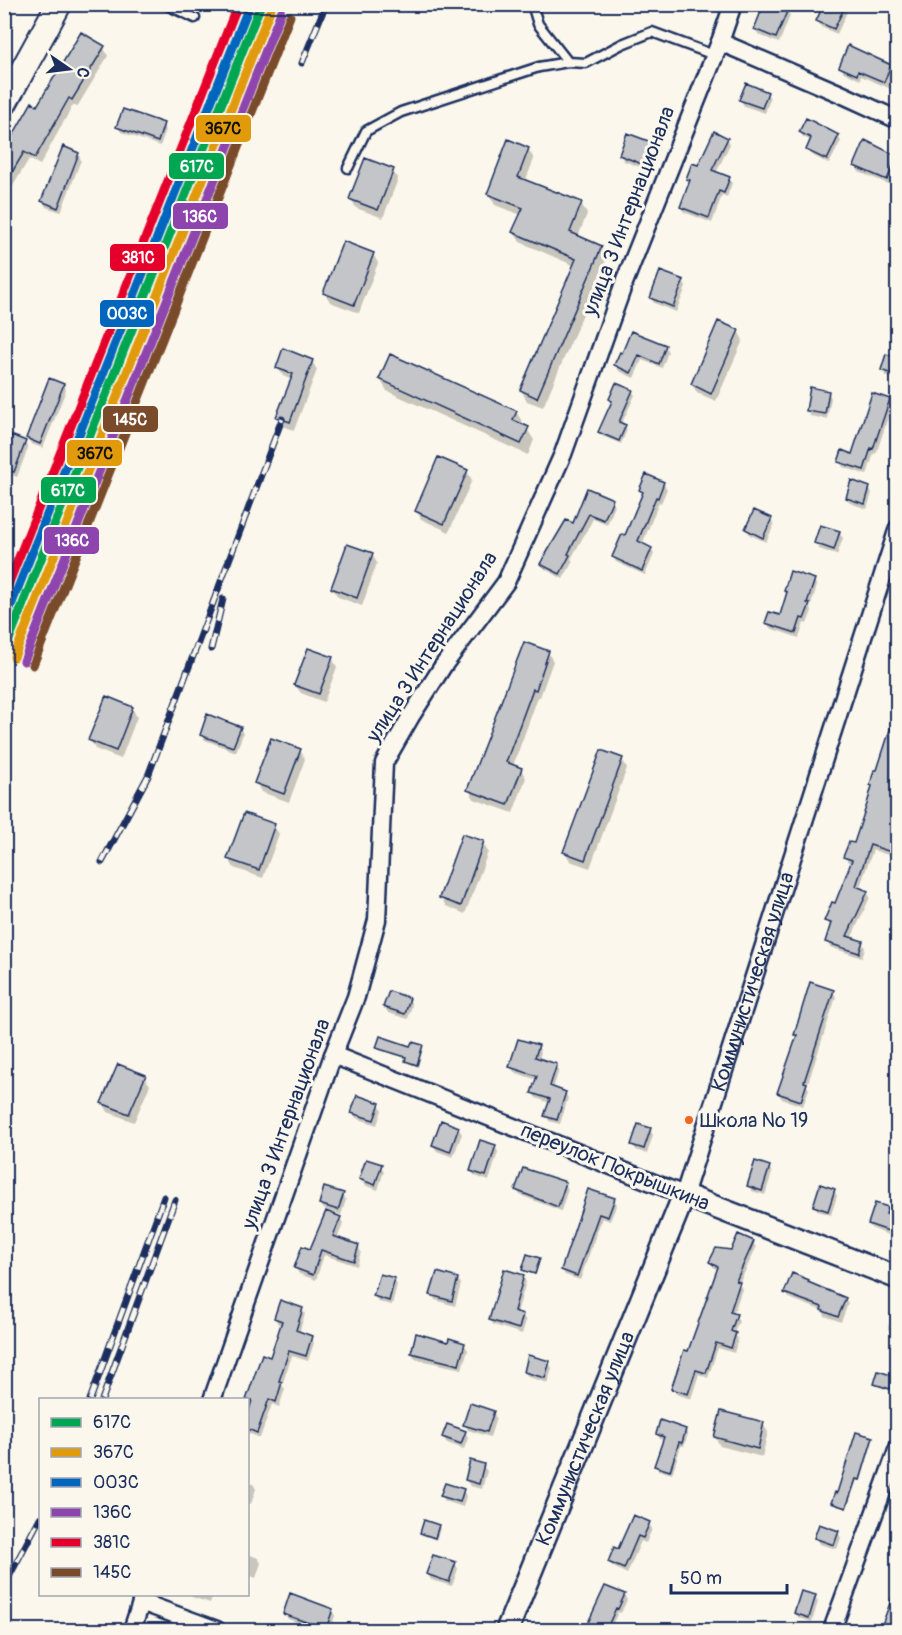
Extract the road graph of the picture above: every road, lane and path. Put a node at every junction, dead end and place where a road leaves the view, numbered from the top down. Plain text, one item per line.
1 (165, 4) edge
2 (532, 4) edge
3 (733, 4) edge
4 (53, 7) edge
5 (195, 18) dead end
6 (717, 49) junction
7 (568, 62) junction
8 (4, 104) edge
9 (897, 120) edge
10 (348, 168) dead end
11 (897, 528) edge
12 (333, 1055) junction
13 (684, 1195) junction
14 (897, 1278) edge
15 (213, 1398) edge
16 (897, 1448) edge
17 (143, 1598) edge
18 (132, 1630) edge
19 (217, 1630) edge
20 (507, 1630) edge
21 (832, 1630) edge

1 - 5 lane
2 - 7 lane
3 - 6 street, улица 3 Интернационала
4 - 8 main road
6 - 7 lane
6 - 9 street
6 - 12 street, улица 3 Интернационала
7 - 10 lane
11 - 13 street, Коммунистическая улица
12 - 13 street, переулок Покрышкина
12 - 15 street, улица 3 Интернационала
13 - 14 street, переулок Покрышкина
13 - 20 street, Коммунистическая улица
16 - 21 street
17 - 18 street
17 - 19 street

